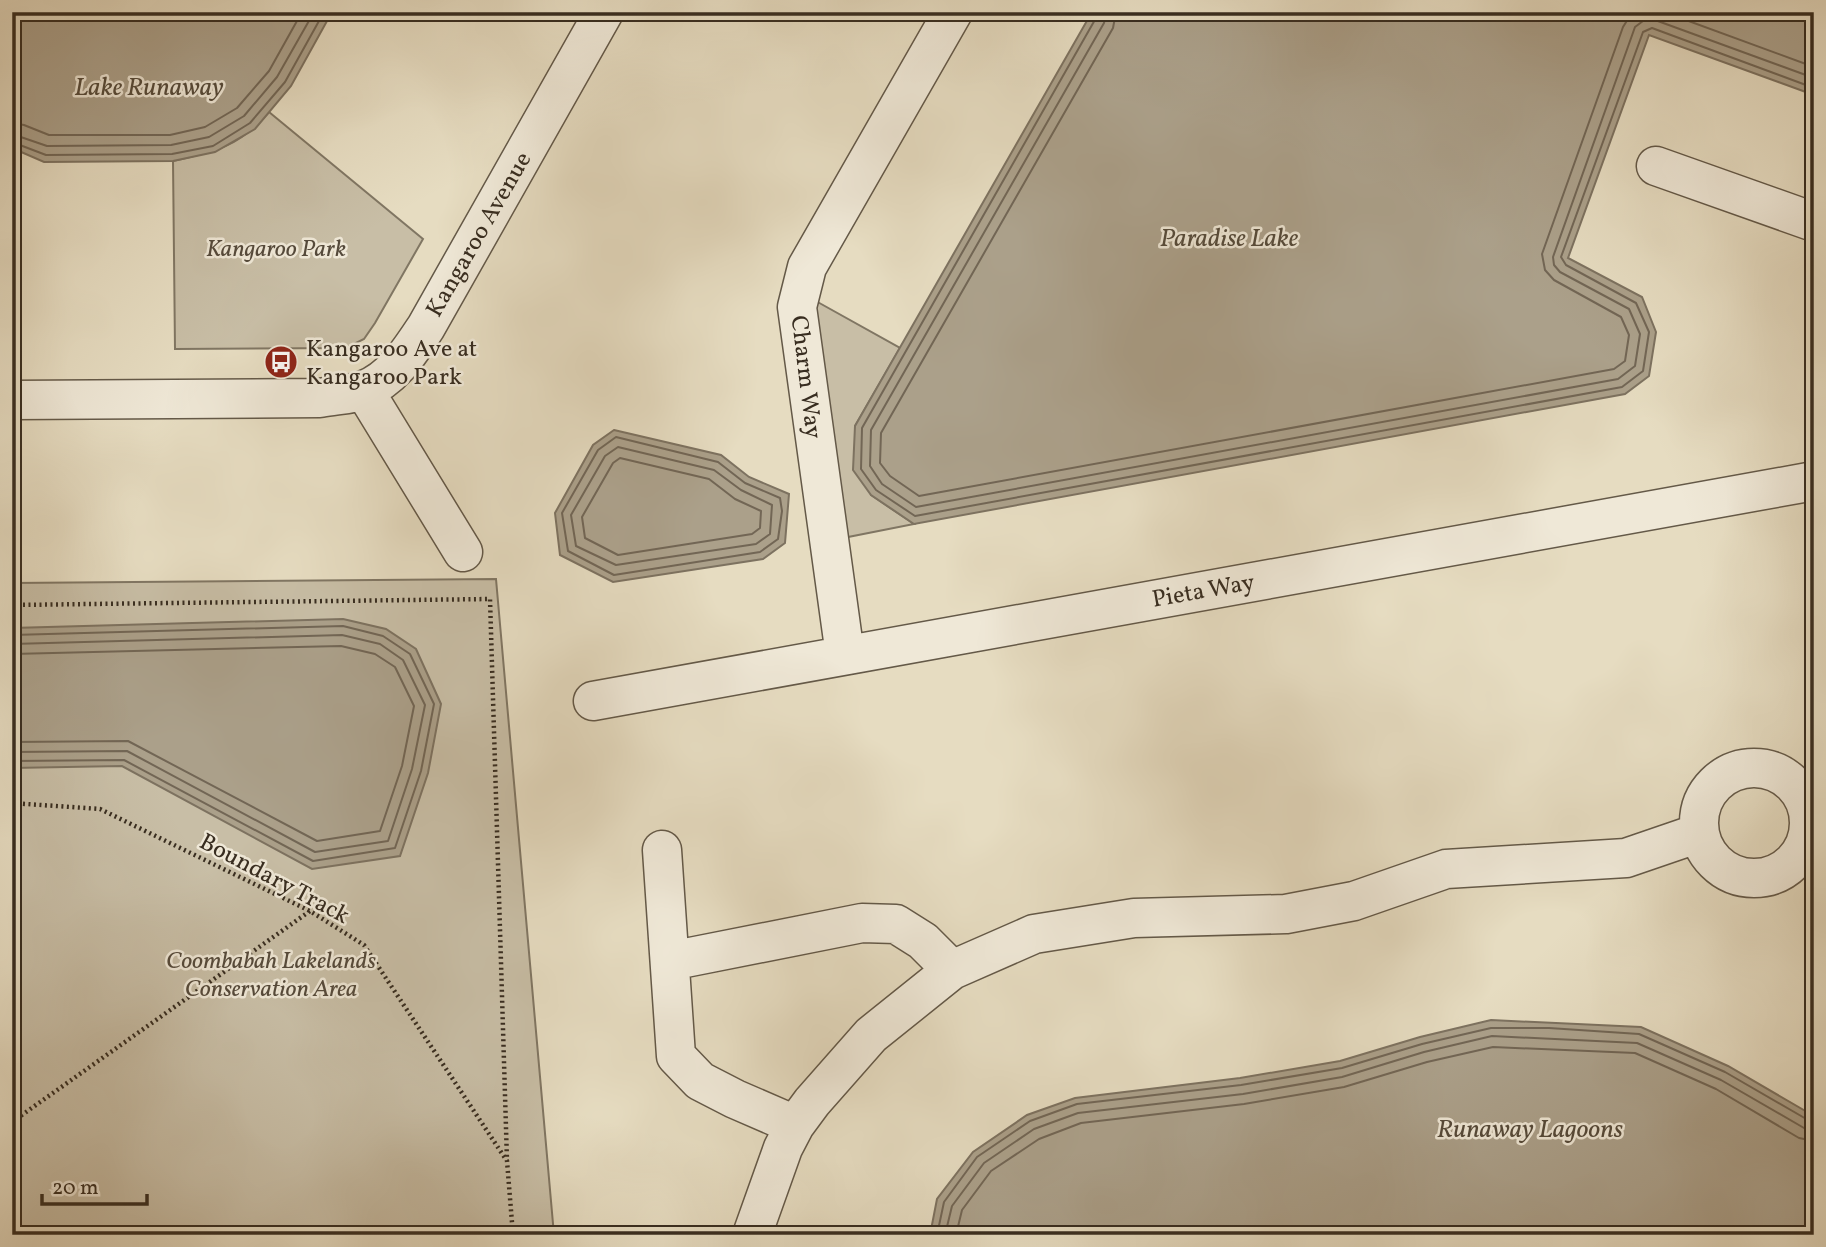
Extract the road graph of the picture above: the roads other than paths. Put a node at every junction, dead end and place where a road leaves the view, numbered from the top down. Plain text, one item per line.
1 (604, 12) edge
2 (953, 12) edge
3 (1656, 166) dead end
4 (1814, 222) edge
5 (364, 390) junction
6 (12, 400) edge
7 (1814, 481) edge
8 (463, 552) dead end
9 (845, 654) junction
10 (593, 701) dead end
11 (1699, 833) junction
12 (662, 850) dead end
13 (1805, 865) edge
14 (670, 961) junction
15 (952, 970) junction
16 (795, 1125) junction
17 (752, 1235) edge

1 - 5 street, Kangaroo Avenue
2 - 9 street, Charm Way
3 - 4 street
5 - 6 street, Kangaroo Avenue
5 - 8 street
7 - 9 street, Pieta Way
9 - 10 street, Pieta Way
11 - 13 street
11 - 13 street
11 - 15 street
12 - 14 street
14 - 15 street
14 - 16 street
15 - 16 street
16 - 17 street

